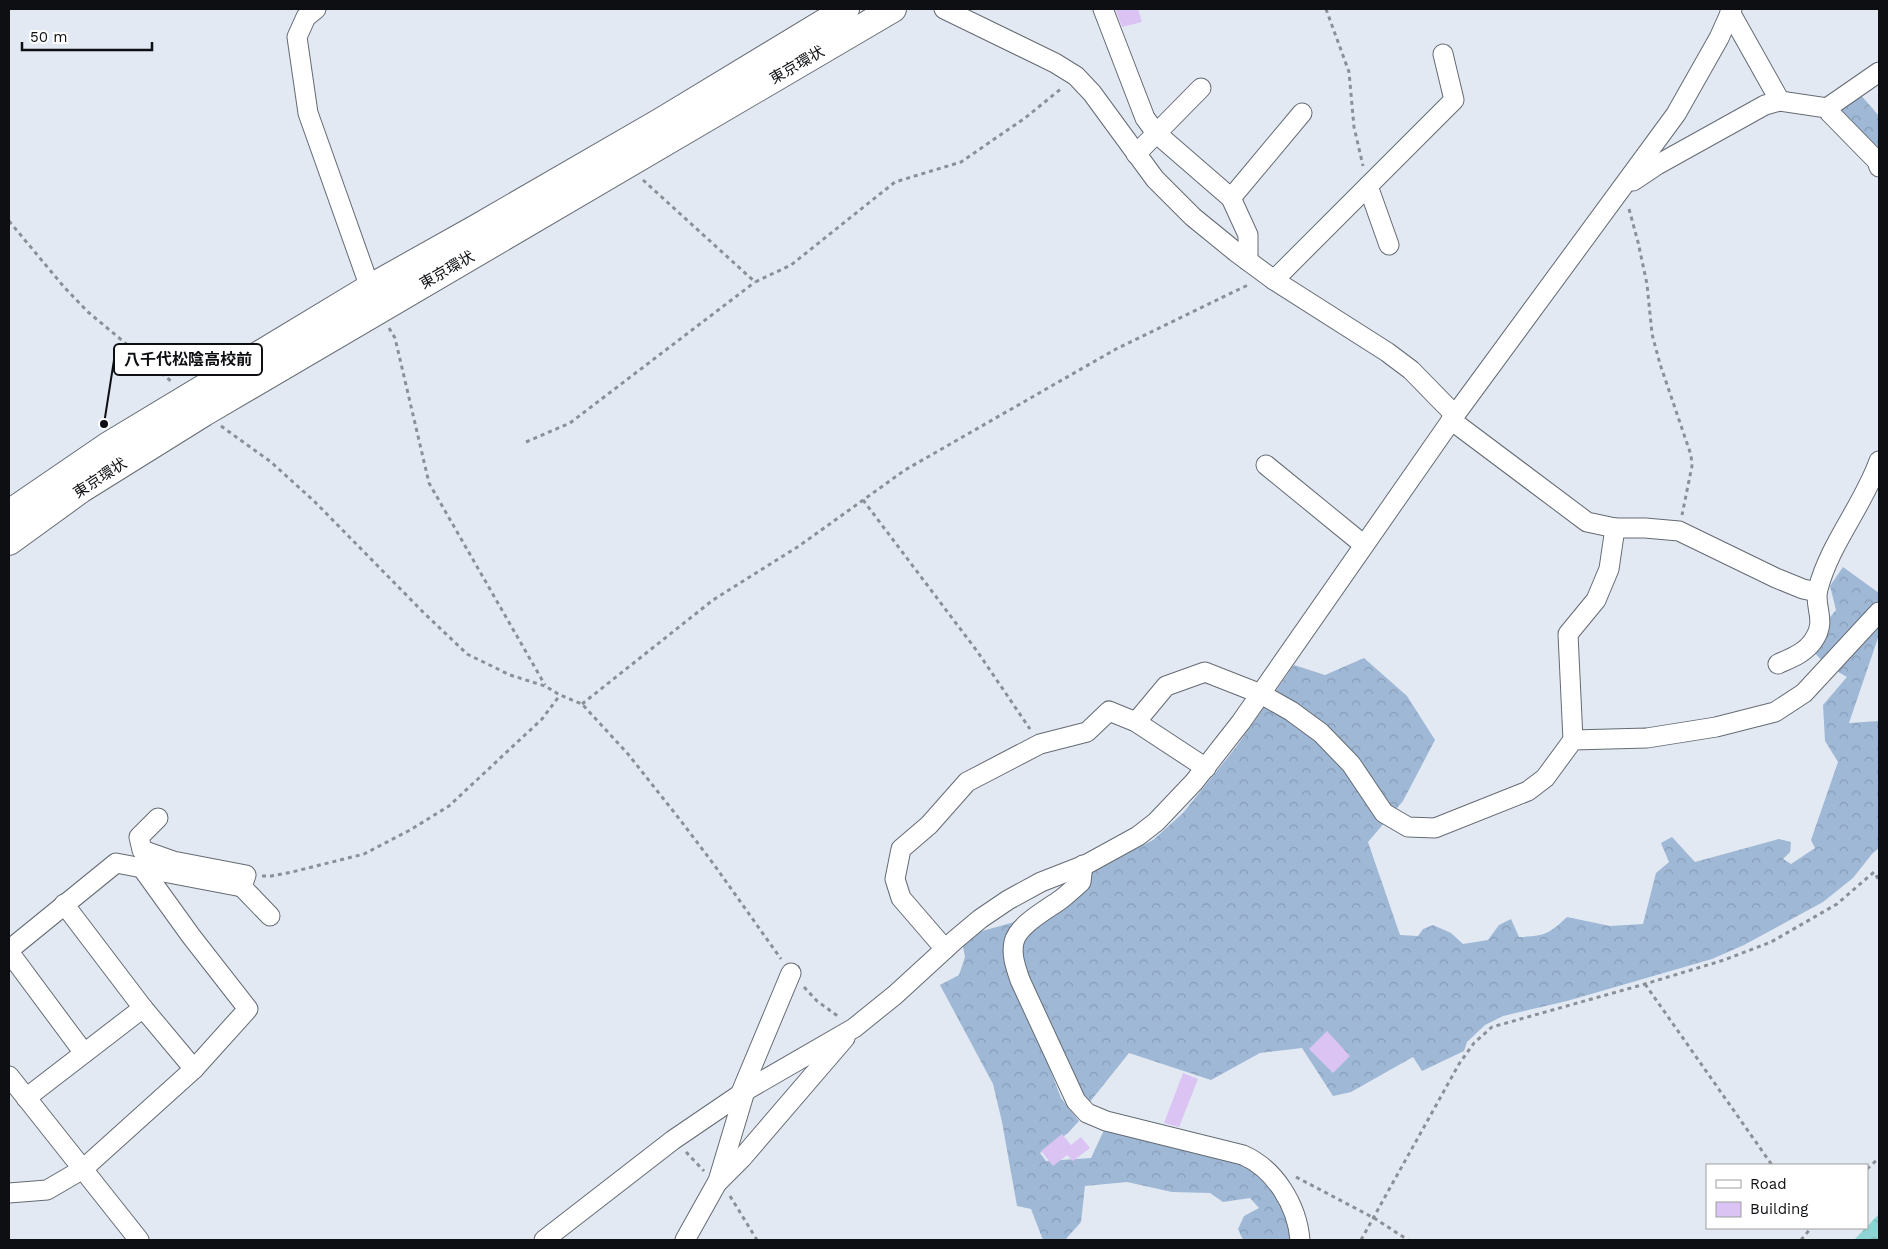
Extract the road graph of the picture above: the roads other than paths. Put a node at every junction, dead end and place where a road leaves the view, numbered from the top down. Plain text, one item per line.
1 (316, 9) edge
2 (893, 9) edge
3 (944, 9) edge
4 (1104, 9) edge
5 (843, 10) edge
6 (1731, 10) edge
7 (1443, 54) dead end
8 (1879, 72) edge
9 (1201, 88) dead end
10 (1780, 101) junction
11 (1827, 108) junction
12 (1302, 113) dead end
13 (1156, 133) junction
14 (1136, 154) junction
15 (1879, 167) edge
16 (1368, 186) junction
17 (1620, 191) junction
18 (1231, 198) junction
19 (1389, 245) dead end
20 (1261, 271) junction
21 (374, 299) junction
22 (1453, 417) junction
23 (1879, 462) edge
24 (1266, 465) dead end
25 (1615, 528) junction
26 (10, 531) edge
27 (1364, 545) junction
28 (1817, 592) junction
29 (1879, 612) edge
30 (1778, 664) dead end
31 (1261, 694) junction
32 (1136, 722) junction
33 (1573, 740) junction
34 (1206, 768) junction
35 (158, 818) dead end
36 (1083, 865) junction
37 (172, 867) junction
38 (142, 868) junction
39 (64, 904) junction
40 (270, 916) dead end
41 (945, 949) junction
42 (9, 951) edge
43 (791, 973) road end
44 (143, 1008) junction
45 (854, 1028) junction
46 (84, 1053) junction
47 (194, 1069) junction
48 (9, 1076) edge
49 (743, 1093) junction
50 (26, 1098) junction
51 (83, 1169) junction
52 (718, 1182) junction
53 (9, 1193) edge
54 (139, 1240) edge
55 (544, 1240) edge
56 (685, 1240) edge
57 (1300, 1240) edge

1 - 21 street
2 - 21 highway, 東京環状
3 - 14 street
4 - 13 street
5 - 21 highway, 東京環状
6 - 10 street
6 - 17 street
7 - 16 street
8 - 11 street
9 - 13 street
10 - 11 street
10 - 17 street
11 - 15 street
12 - 18 street
13 - 14 street
13 - 18 street
14 - 20 street
16 - 19 street
16 - 20 street
17 - 22 street
18 - 20 street
20 - 22 street
21 - 26 highway, 東京環状
22 - 25 street
22 - 27 street
23 - 28 street
24 - 27 street
25 - 28 street
25 - 33 street
27 - 31 street
28 - 30 street
29 - 33 street
31 - 32 street
31 - 33 street
31 - 34 street
32 - 34 street
32 - 41 street
34 - 36 street
35 - 37 street
36 - 41 street
36 - 57 street
37 - 38 street
37 - 40 street
38 - 39 street
38 - 47 street
39 - 42 street
39 - 44 street
41 - 45 street
42 - 46 street
43 - 49 street
44 - 46 street
44 - 47 street
45 - 49 street
45 - 52 street
46 - 50 street
47 - 51 street
48 - 50 street
49 - 52 street
49 - 55 street
50 - 51 street
51 - 53 street
51 - 54 street
52 - 56 street

